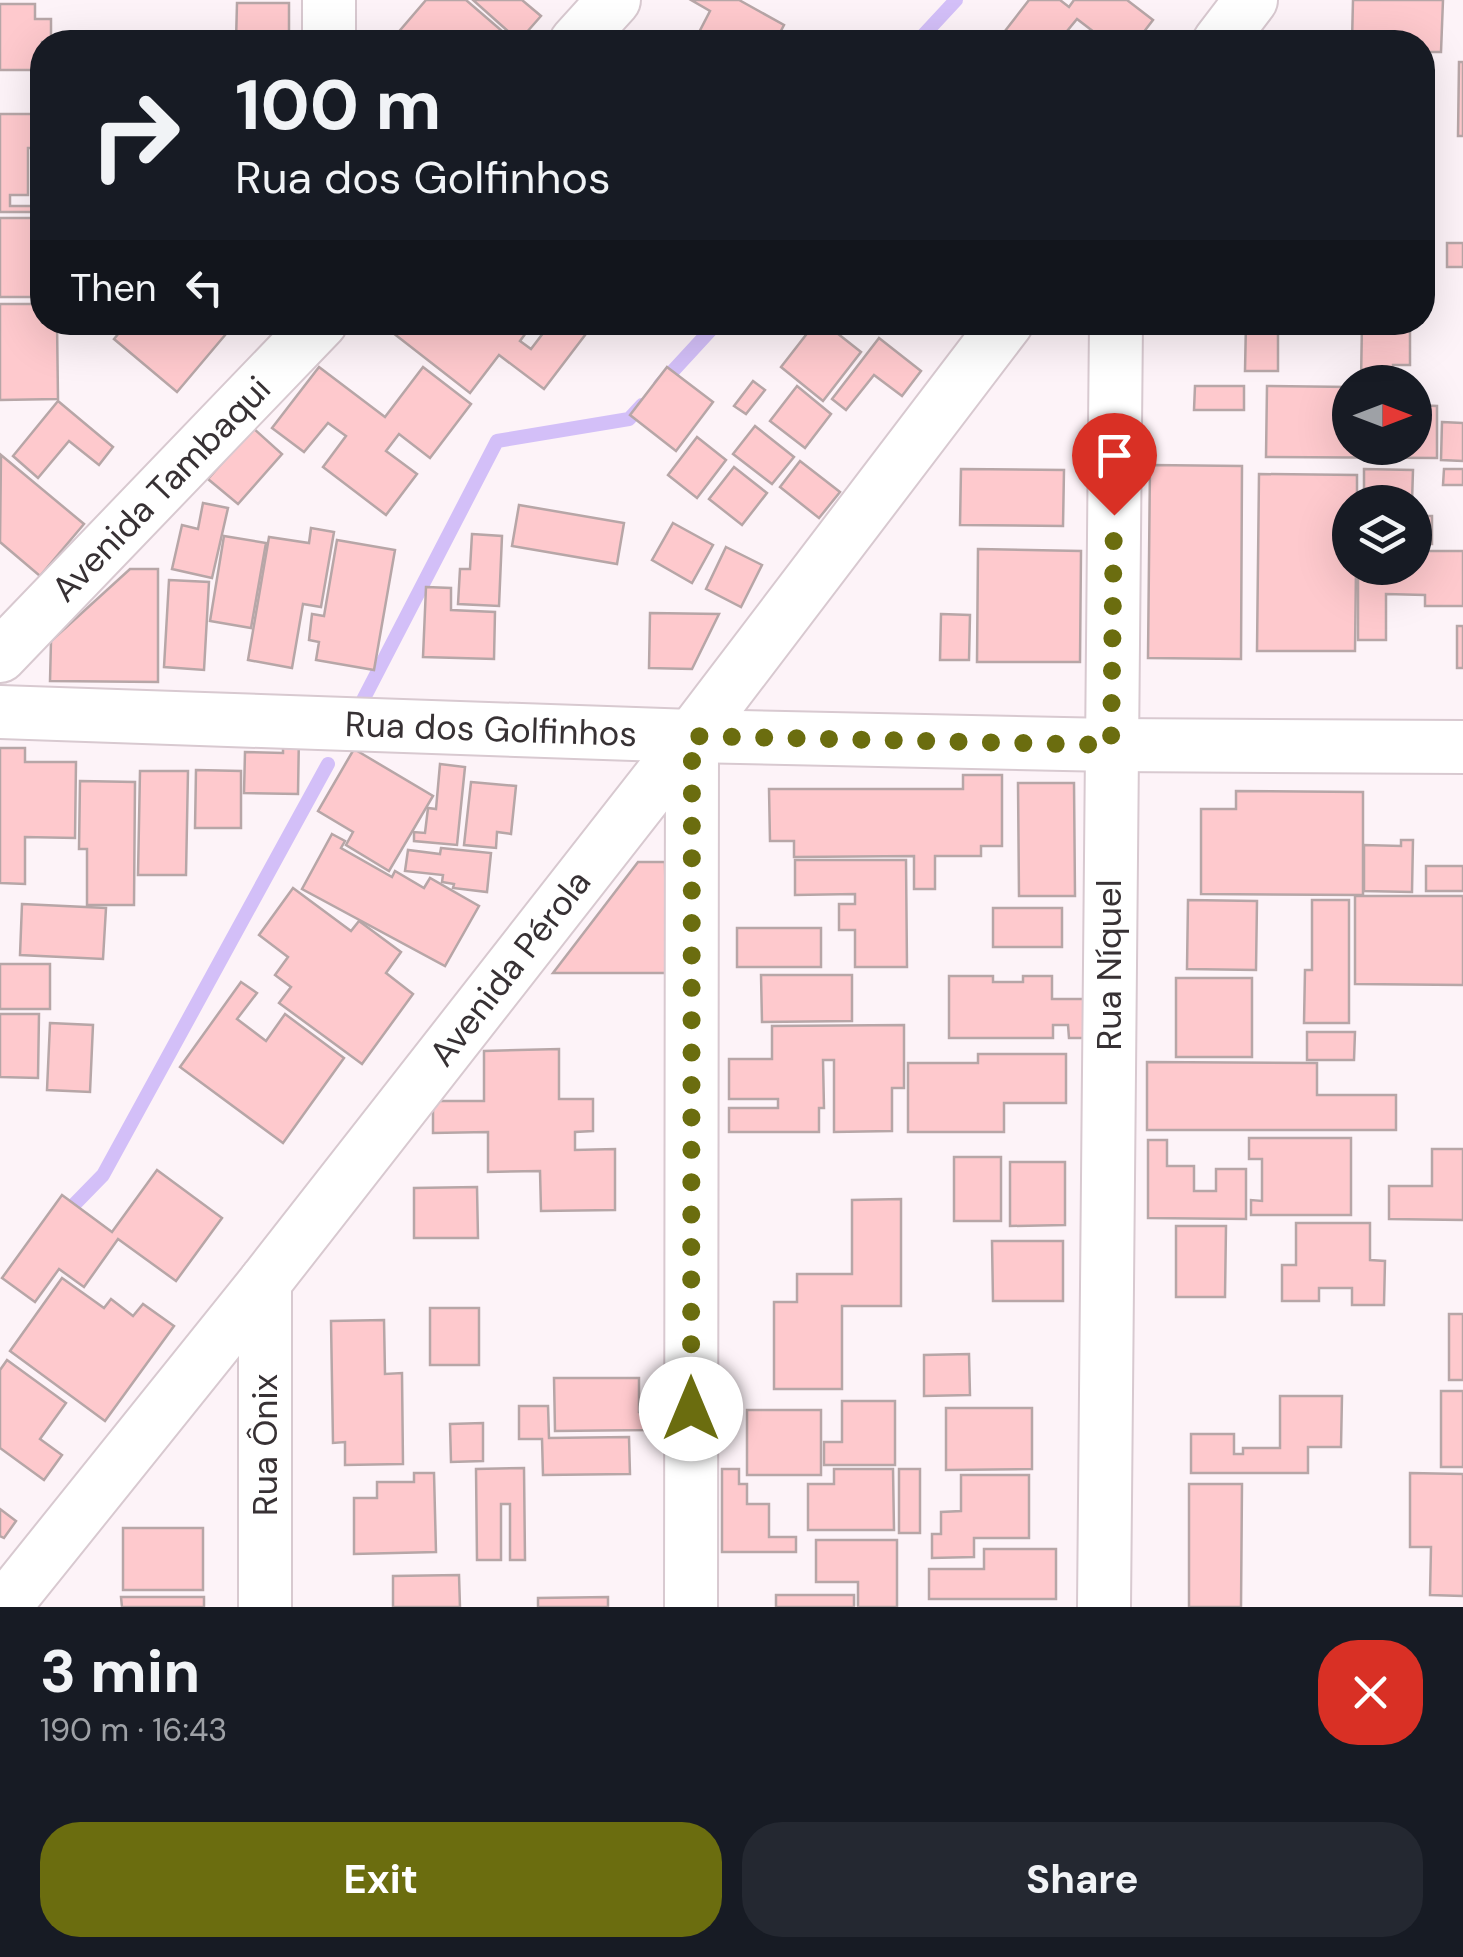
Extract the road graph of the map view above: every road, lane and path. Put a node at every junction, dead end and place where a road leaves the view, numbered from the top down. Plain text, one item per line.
1 (330, 0) edge
2 (614, 0) edge
3 (1251, 0) edge
4 (329, 30) edge
5 (587, 30) edge
6 (1228, 30) edge
7 (309, 335) edge
8 (997, 335) edge
9 (1116, 335) edge
10 (0, 656) edge
11 (0, 712) edge
12 (692, 736) junction
13 (1111, 745) junction
14 (1463, 747) edge
15 (265, 1282) junction
16 (4, 1607) edge
17 (265, 1607) edge
18 (691, 1607) edge
19 (1104, 1607) edge

1 - 4 street
2 - 5 street
3 - 6 street
7 - 10 street, Avenida Tambaqui
8 - 12 street, Avenida Pérola
9 - 13 street, Rua Níquel
11 - 12 street, Rua dos Golfinhos
12 - 13 street, Rua dos Golfinhos
12 - 15 street, Avenida Pérola
12 - 18 street
13 - 14 street, Rua dos Golfinhos
13 - 19 street, Rua Níquel
15 - 16 street, Avenida Pérola
15 - 17 street, Rua Ônix

